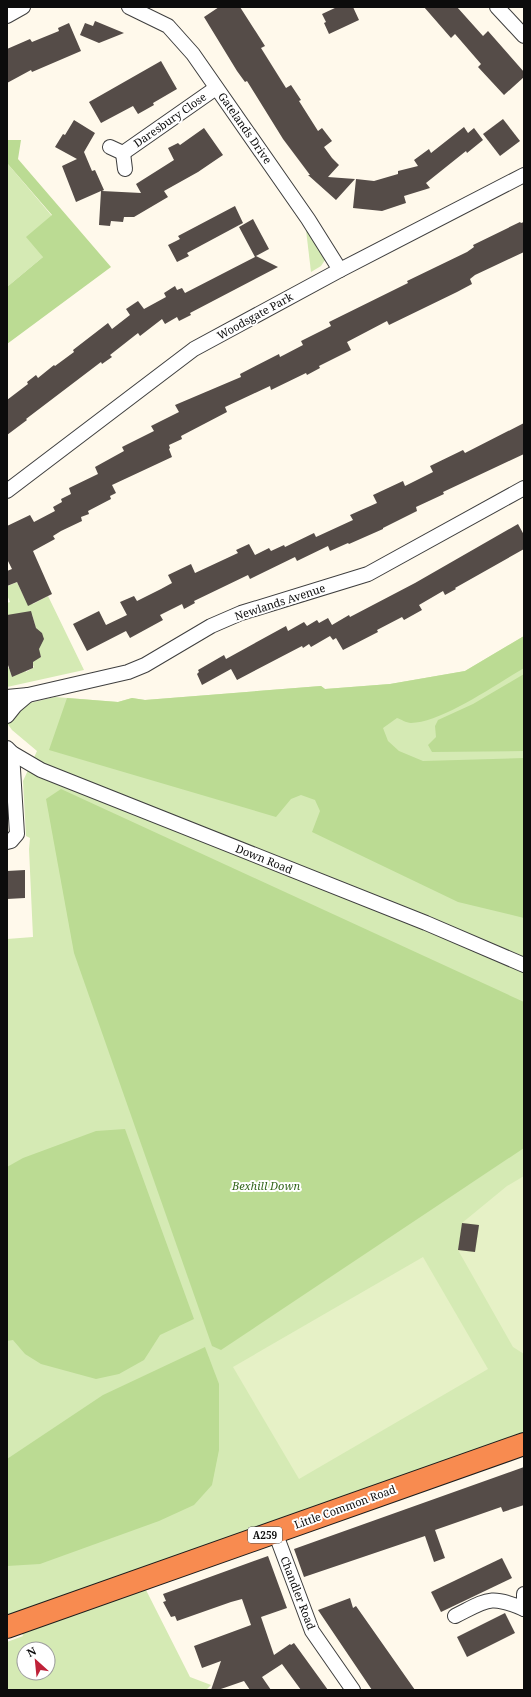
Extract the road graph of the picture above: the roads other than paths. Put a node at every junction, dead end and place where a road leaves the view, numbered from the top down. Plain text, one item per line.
1 (23, 7) edge
2 (129, 7) edge
3 (497, 7) edge
4 (7, 16) edge
5 (524, 36) edge
6 (216, 88) junction
7 (110, 146) dead end
8 (123, 153) junction
9 (125, 169) dead end
10 (524, 175) edge
11 (340, 270) junction
12 (524, 488) edge
13 (7, 491) edge
14 (28, 696) junction
15 (7, 697) edge
16 (7, 716) edge
17 (9, 751) edge
18 (7, 842) edge
19 (524, 965) edge
20 (524, 1444) edge
21 (275, 1532) junction
22 (524, 1594) edge
23 (524, 1609) edge
24 (455, 1616) dead end
25 (7, 1627) edge
26 (353, 1690) edge

1 - 4 street
2 - 6 street, Gatelands Drive
3 - 5 street
6 - 8 street, Daresbury Close
6 - 11 street, Gatelands Drive
7 - 8 street, Daresbury Close
8 - 9 street, Daresbury Close
10 - 11 street, Woodsgate Park
11 - 13 street, Woodsgate Park
12 - 14 street, Newlands Avenue
14 - 15 street, Newlands Avenue
14 - 16 street, Newlands Avenue
17 - 18 street
17 - 19 street, Down Road
20 - 21 highway, Little Common Road / A259
21 - 25 highway, Little Common Road / A259
21 - 26 street, Chandler Road
22 - 23 street
23 - 24 street

